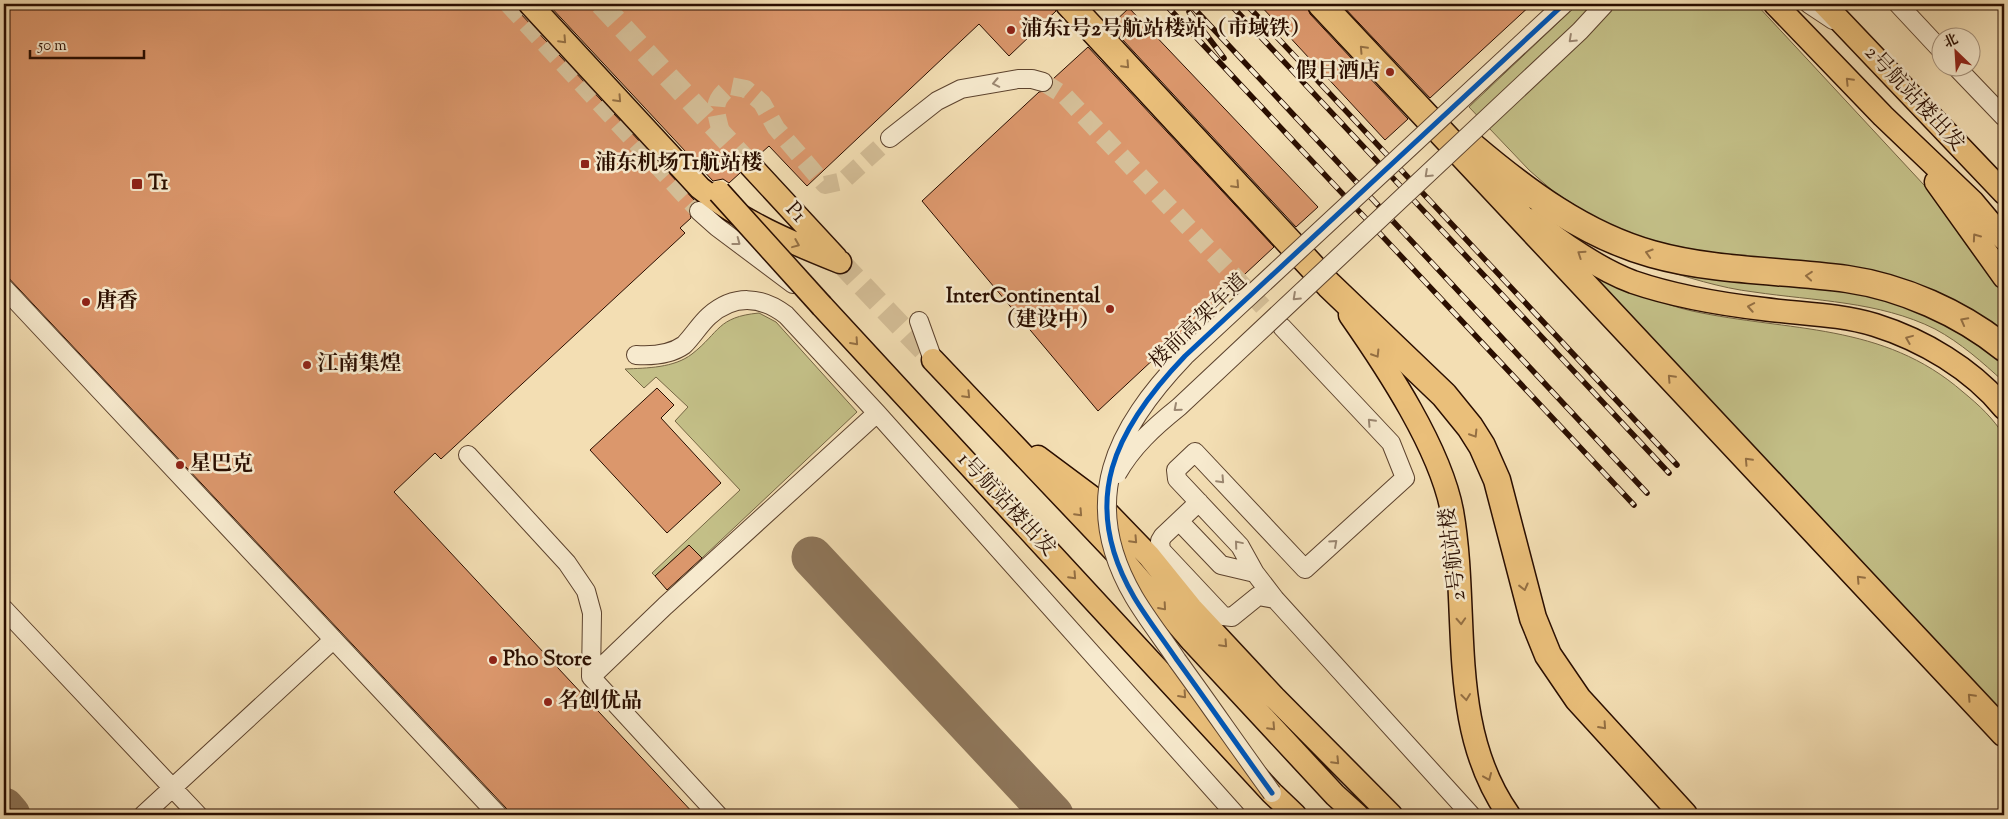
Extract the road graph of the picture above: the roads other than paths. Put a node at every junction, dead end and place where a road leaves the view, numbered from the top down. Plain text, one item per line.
1 (530, 4) edge
2 (1069, 4) edge
3 (1321, 4) edge
4 (1564, 4) edge
5 (1606, 4) edge
6 (1775, 4) edge
7 (1809, 4) edge
8 (1824, 4) edge
9 (1898, 4) edge
10 (1333, 14) edge
11 (1852, 33) junction
12 (1930, 39) edge
13 (1383, 72) junction
14 (1967, 78) edge
15 (1044, 82) tunnel mouth
16 (1883, 116) junction
17 (2004, 117) edge
18 (890, 138) tunnel mouth
19 (1455, 149) junction
20 (749, 164) tunnel mouth
21 (719, 192) dead end
22 (2004, 193) edge
23 (699, 210) tunnel mouth
24 (2004, 239) edge
25 (2004, 277) edge
26 (1329, 285) junction
27 (4, 288) edge
28 (822, 306) junction
29 (919, 321) dead end
30 (1282, 327) tunnel mouth
31 (2004, 348) edge
32 (636, 355) dead end
33 (933, 360) joint
34 (2004, 408) edge
35 (877, 413) junction
36 (1002, 432) junction
37 (468, 456) dead end
38 (1106, 492) junction
39 (1199, 502) junction
40 (1179, 521) junction
41 (1120, 557) junction
42 (1255, 572) junction
43 (1275, 598) junction
44 (1190, 608) junction
45 (4, 609) edge
46 (333, 640) junction
47 (591, 677) junction
48 (2004, 733) edge
49 (173, 788) junction
50 (1272, 793) junction
51 (143, 815) edge
52 (198, 815) edge
53 (498, 815) edge
54 (718, 815) edge
55 (1236, 815) edge
56 (1291, 815) edge
57 (1295, 815) edge
58 (1357, 815) edge
59 (1391, 815) edge
60 (1471, 815) edge
61 (1509, 815) edge
62 (1684, 815) edge

1 -> 20 main road, P1
2 -> 26 highway
3 - 10 highway
4 - 38 street, 楼前高架车道, bridge
5 -> 38 street, bridge
16 -> 6 main road
7 - 11 street
8 - 11 main road, 2号航站楼出发
9 - 12 street
13 -> 10 highway
11 - 22 main road, 2号航站楼出发
13 - 19 highway
31 -> 13 highway
14 - 17 street
15 -> 18 street
16 - 24 main road
25 -> 16 main road
34 -> 19 main road
48 -> 19 highway
21 - 28 main road, 1号航站楼出发, bridge
23 -> 28 street, bridge
26 -> 61 main road, 2号航站楼
26 -> 62 highway
27 - 46 street
28 -> 50 main road, 1号航站楼出发, bridge
29 - 33 street
39 -> 30 street
32 - 35 street
33 -> 36 main road
35 - 47 street
35 - 55 street
36 -> 41 main road
36 -> 44 main road
37 - 47 street
38 - 50 street, 楼前高架车道, bridge
39 - 40 street
42 -> 39 street
40 - 42 street
40 - 43 street
41 - 44 main road
41 -> 58 main road
42 - 43 street
43 - 60 street
44 -> 59 main road
45 - 49 street
46 - 49 street
46 - 53 street
47 - 54 street
49 - 51 street
49 - 52 street
50 - 56 main road
50 - 57 main road, 1号航站楼出发

